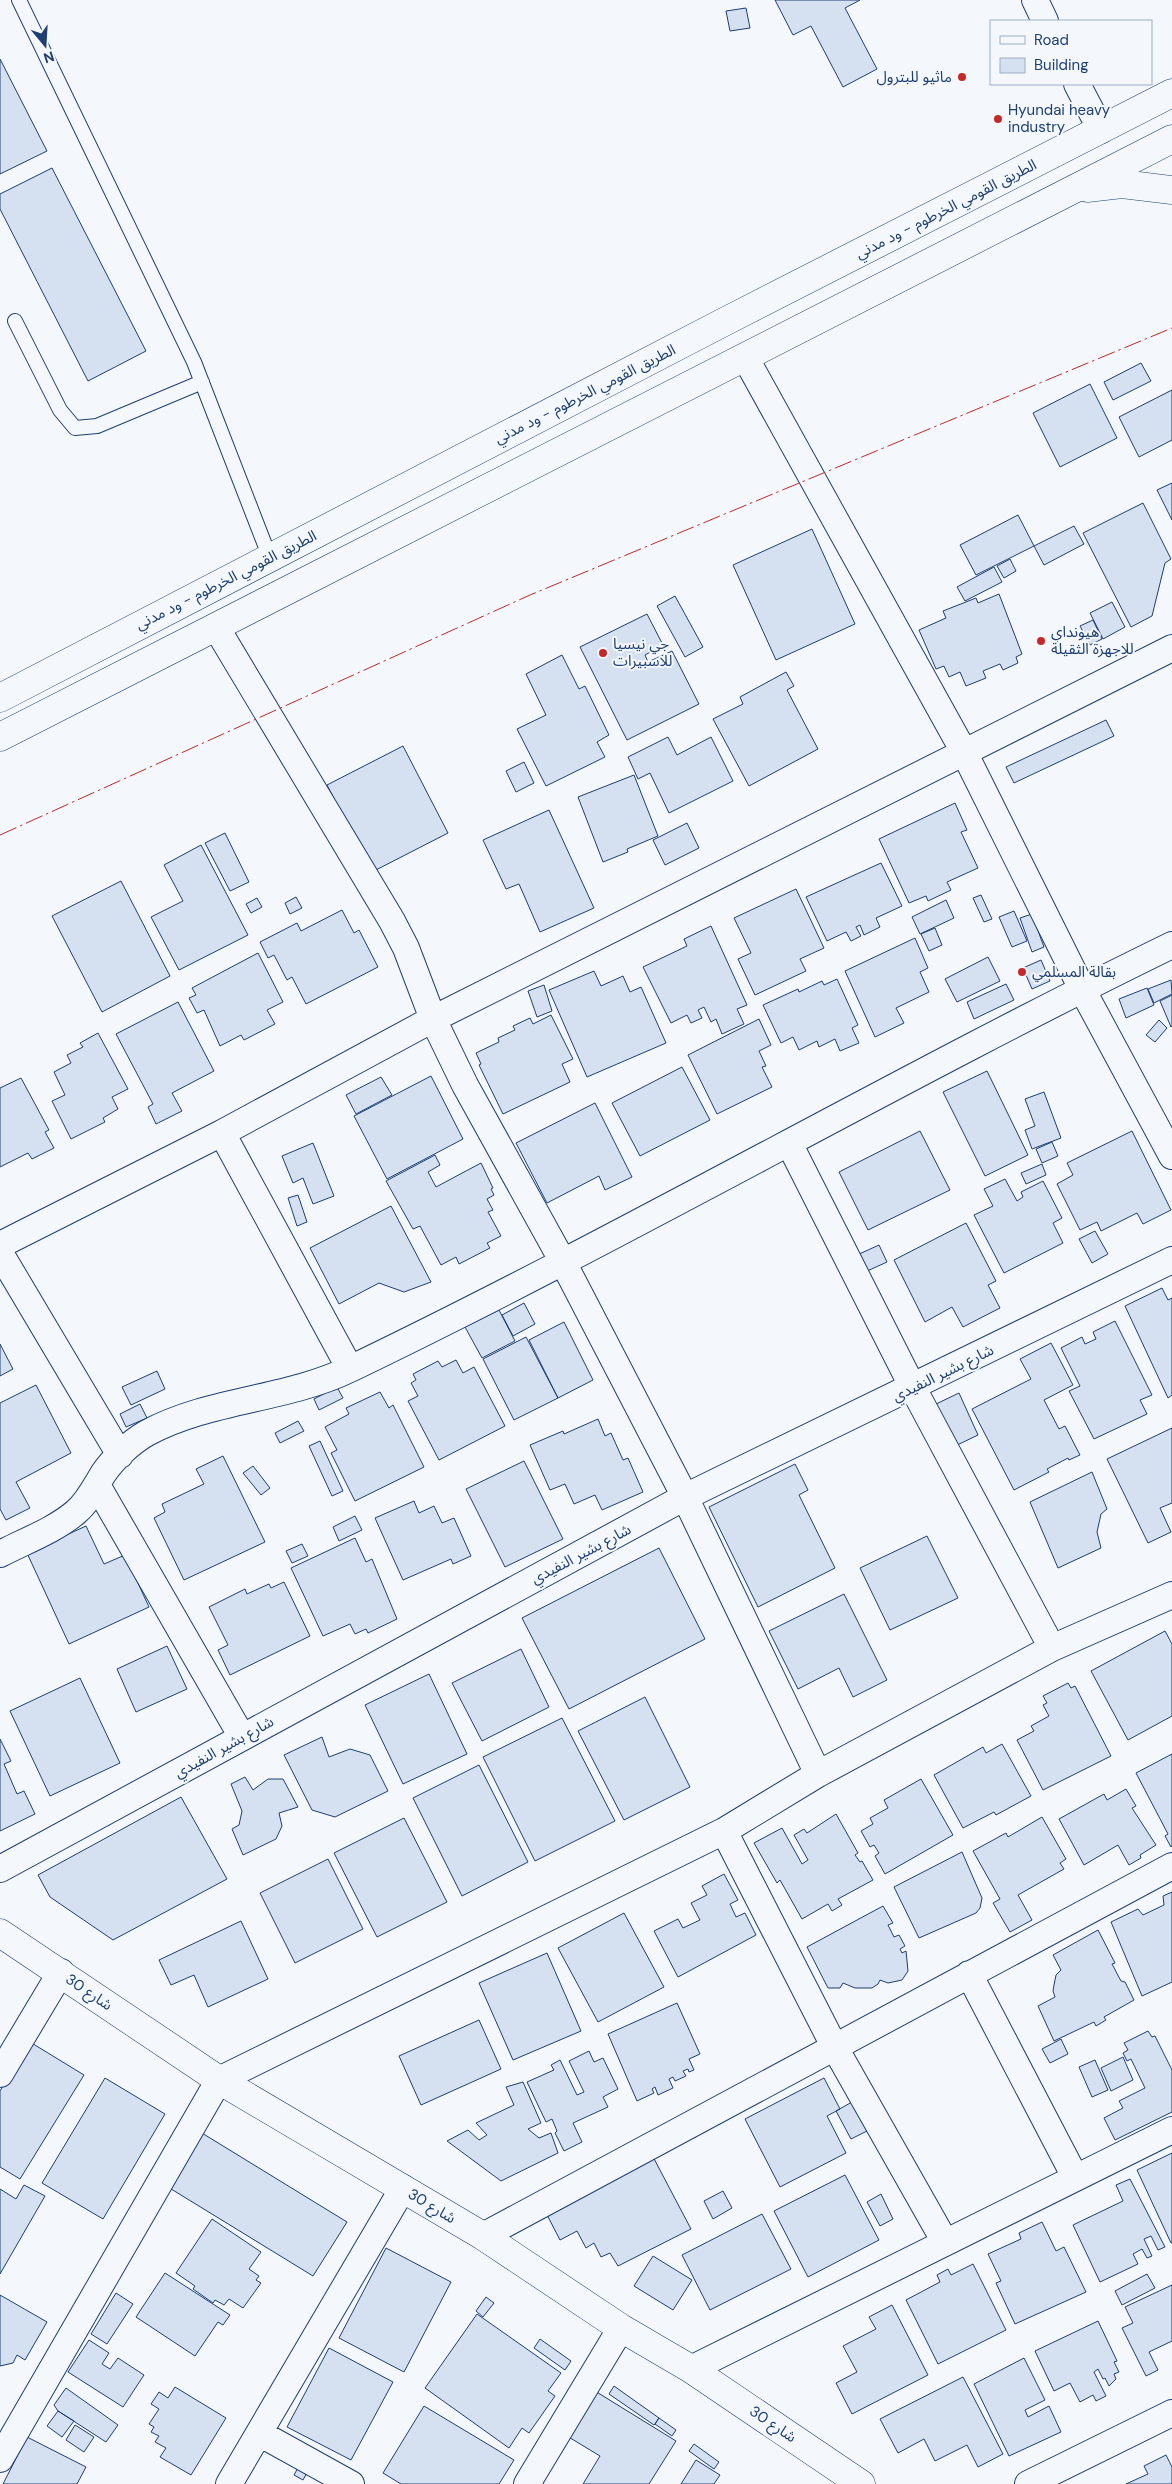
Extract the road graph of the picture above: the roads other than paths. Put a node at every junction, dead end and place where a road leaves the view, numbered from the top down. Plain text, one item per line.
1 (18, 0) edge
2 (1035, 0) edge
3 (1045, 20) edge
4 (1078, 85) edge
5 (1172, 93) edge
6 (1100, 130) junction
7 (1172, 139) edge
8 (1073, 189) junction
9 (1172, 190) edge
10 (15, 321) dead end
11 (745, 357) junction
12 (202, 382) junction
13 (270, 558) junction
14 (216, 627) junction
15 (1172, 648) edge
16 (0, 698) edge
17 (0, 736) edge
18 (964, 752) junction
19 (1172, 945) edge
20 (1082, 989) junction
21 (433, 1019) junction
22 (222, 1133) junction
23 (789, 1143) junction
24 (1172, 1156) edge
25 (0, 1244) edge
26 (0, 1253) edge
27 (1172, 1260) edge
28 (563, 1262) junction
29 (350, 1369) junction
30 (913, 1388) junction
31 (120, 1455) junction
32 (97, 1486) junction
33 (685, 1497) junction
34 (0, 1554) edge
35 (1172, 1595) edge
36 (1052, 1648) junction
37 (242, 1737) junction
38 (818, 1774) junction
39 (724, 1831) junction
40 (1172, 1866) edge
41 (0, 1869) edge
42 (0, 1933) edge
43 (60, 1972) junction
44 (969, 1974) junction
45 (834, 2046) junction
46 (0, 2074) edge
47 (219, 2080) junction
48 (1172, 2130) edge
49 (1076, 2177) junction
50 (403, 2188) junction
51 (483, 2236) junction
52 (945, 2242) junction
53 (621, 2328) junction
54 (691, 2369) junction
55 (1172, 2413) edge
56 (259, 2433) junction
57 (0, 2459) edge
58 (857, 2483) edge
59 (230, 2484) edge
60 (351, 2484) edge
61 (527, 2484) edge
62 (1028, 2484) edge

1 - 12 lane
2 - 3 street
4 - 6 street
5 - 6 main road, الطريق القومي الخرطوم - ود مدني
6 - 13 main road, الطريق القومي الخرطوم - ود مدني
7 - 8 main road
8 - 9 main road
8 - 11 main road
10 - 12 lane
11 - 14 main road
11 - 18 street
12 - 13 lane
13 - 16 main road, الطريق القومي الخرطوم - ود مدني
14 - 17 main road
14 - 21 street
15 - 18 street
18 - 20 street
18 - 21 street
19 - 20 street
20 - 23 street
20 - 24 street
21 - 22 street
21 - 28 street
22 - 25 street
22 - 29 street
23 - 28 street
23 - 30 street
26 - 31 street
27 - 30 street, شارع بشير النفيدي
28 - 29 street
28 - 33 street
29 - 31 street
30 - 33 street, شارع بشير النفيدي
30 - 36 street
31 - 32 street
32 - 34 street
32 - 37 street
33 - 37 street, شارع بشير النفيدي
33 - 38 street
35 - 36 street
36 - 38 street
37 - 41 street, شارع بشير النفيدي
38 - 39 street
39 - 45 street
39 - 47 street
40 - 44 street
42 - 43 main road, شارع 30
43 - 46 street
43 - 47 main road, شارع 30
44 - 45 street
44 - 49 street
45 - 51 street
45 - 52 street
47 - 50 main road, شارع 30
47 - 57 street
48 - 49 street
49 - 52 street
50 - 51 main road, شارع 30
50 - 56 street
51 - 53 main road, شارع 30
52 - 54 street
53 - 54 main road, شارع 30
53 - 61 street
54 - 58 main road, شارع 30
55 - 62 street
56 - 59 street
56 - 60 street

